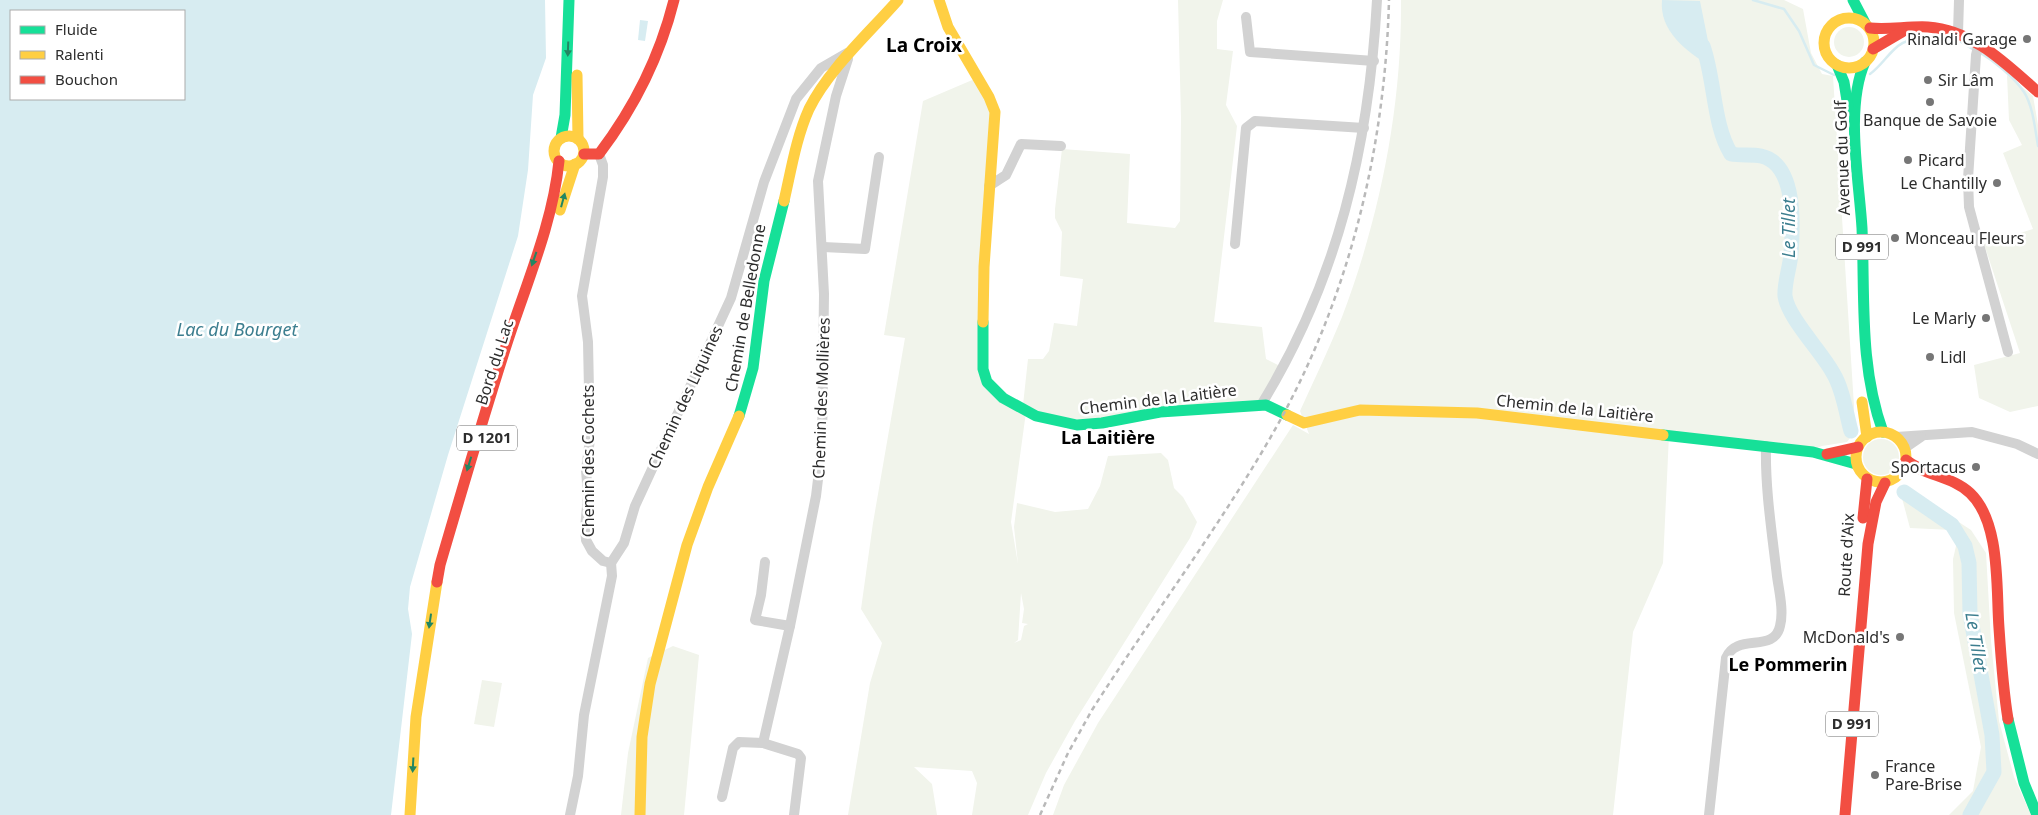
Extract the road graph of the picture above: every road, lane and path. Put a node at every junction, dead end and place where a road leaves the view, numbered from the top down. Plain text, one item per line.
1 (569, 0) edge
2 (578, 0) edge
3 (674, 0) edge
4 (898, 0) edge
5 (939, 0) edge
6 (1377, 0) edge
7 (1844, 0) edge
8 (1853, 0) edge
9 (1959, 0) edge
10 (1246, 16) dead end
11 (1838, 20) junction
12 (1867, 26) junction
13 (1907, 29) junction
14 (1958, 33) junction
15 (1873, 49) junction
16 (1977, 49) junction
17 (851, 51) junction
18 (1374, 61) junction
19 (1865, 62) junction
20 (1837, 65) junction
21 (2011, 69) junction
22 (2038, 92) edge
23 (2038, 104) edge
24 (1364, 128) junction
25 (561, 138) junction
26 (578, 138) junction
27 (1061, 146) dead end
28 (584, 154) junction
29 (599, 154) junction
30 (879, 157) dead end
31 (559, 161) junction
32 (575, 164) junction
33 (989, 186) junction
34 (1235, 244) dead end
35 (822, 247) junction
36 (2008, 352) dead end
37 (1263, 405) junction
38 (1883, 432) junction
39 (1924, 435) junction
40 (1867, 436) junction
41 (1896, 437) junction
42 (1766, 446) junction
43 (1858, 447) junction
44 (1905, 448) junction
45 (2038, 454) edge
46 (1824, 455) junction
47 (1906, 460) junction
48 (1856, 464) junction
49 (1898, 476) junction
50 (1867, 479) junction
51 (1885, 482) junction
52 (1968, 493) junction
53 (765, 562) dead end
54 (611, 563) junction
55 (790, 626) junction
56 (1860, 634) junction
57 (421, 718) junction
58 (763, 743) junction
59 (722, 797) dead end
60 (410, 815) edge
61 (421, 815) edge
62 (570, 815) edge
63 (640, 815) edge
64 (794, 815) edge
65 (1709, 815) edge
66 (1845, 815) edge
67 (2036, 815) edge

1 -> 25 main road
2 - 26 main road
3 - 29 main road
4 - 17 main road, Chemin de Belledonne
5 - 33 main road, Chemin de la Laitière
6 - 18 street
7 - 11 main road
8 - 12 main road
9 - 14 street
10 - 18 street
11 - 12 main road
11 - 20 main road
12 - 13 main road
12 - 15 main road
13 - 14 main road
13 - 15 main road
14 - 16 main road
15 - 19 main road
16 - 21 main road
16 - 36 street
17 - 35 street, Chemin des Mollières
17 - 54 street, Chemin des Liquines
17 - 63 main road, Chemin de Belledonne
18 - 24 street
19 - 20 main road
19 - 38 main road, Avenue du Golf / D 991
20 - 40 main road, Avenue du Golf / D 991
21 - 22 main road
21 - 23 main road
24 - 34 street
24 - 37 street
25 - 26 main road
25 - 31 main road
26 - 28 main road
27 - 33 street
28 - 29 main road
28 - 32 main road
29 - 54 street, Chemin des Cochets
30 - 35 street
31 - 32 main road
31 -> 57 main road, Bord du Lac / D 1201
57 -> 32 main road, Bord du Lac / D 1201
33 - 37 main road, Chemin de la Laitière
35 - 55 street, Chemin des Mollières
37 - 42 main road, Chemin de la Laitière
38 - 40 main road
38 - 41 main road
39 - 41 street
39 - 44 street
39 - 45 street
40 - 43 main road
41 - 44 main road
42 - 46 main road, Chemin de la Laitière
42 - 65 street
43 - 46 main road, Chemin de la Laitière
43 - 48 main road
44 - 47 main road
46 - 48 main road, Chemin de la Laitière
47 - 49 main road
47 - 52 main road
48 - 50 main road
49 - 51 main road
49 - 52 main road
50 - 51 main road
50 - 56 main road, Route d'Aix / D 991
51 - 56 main road, Route d'Aix / D 991
52 - 67 main road
53 - 55 street
54 - 62 street
55 - 58 street, Chemin des Mollières
56 - 66 main road, Route d'Aix / D 991
57 -> 60 main road, D 1201
57 - 61 main road, D 1201
58 - 59 street
58 - 64 street

